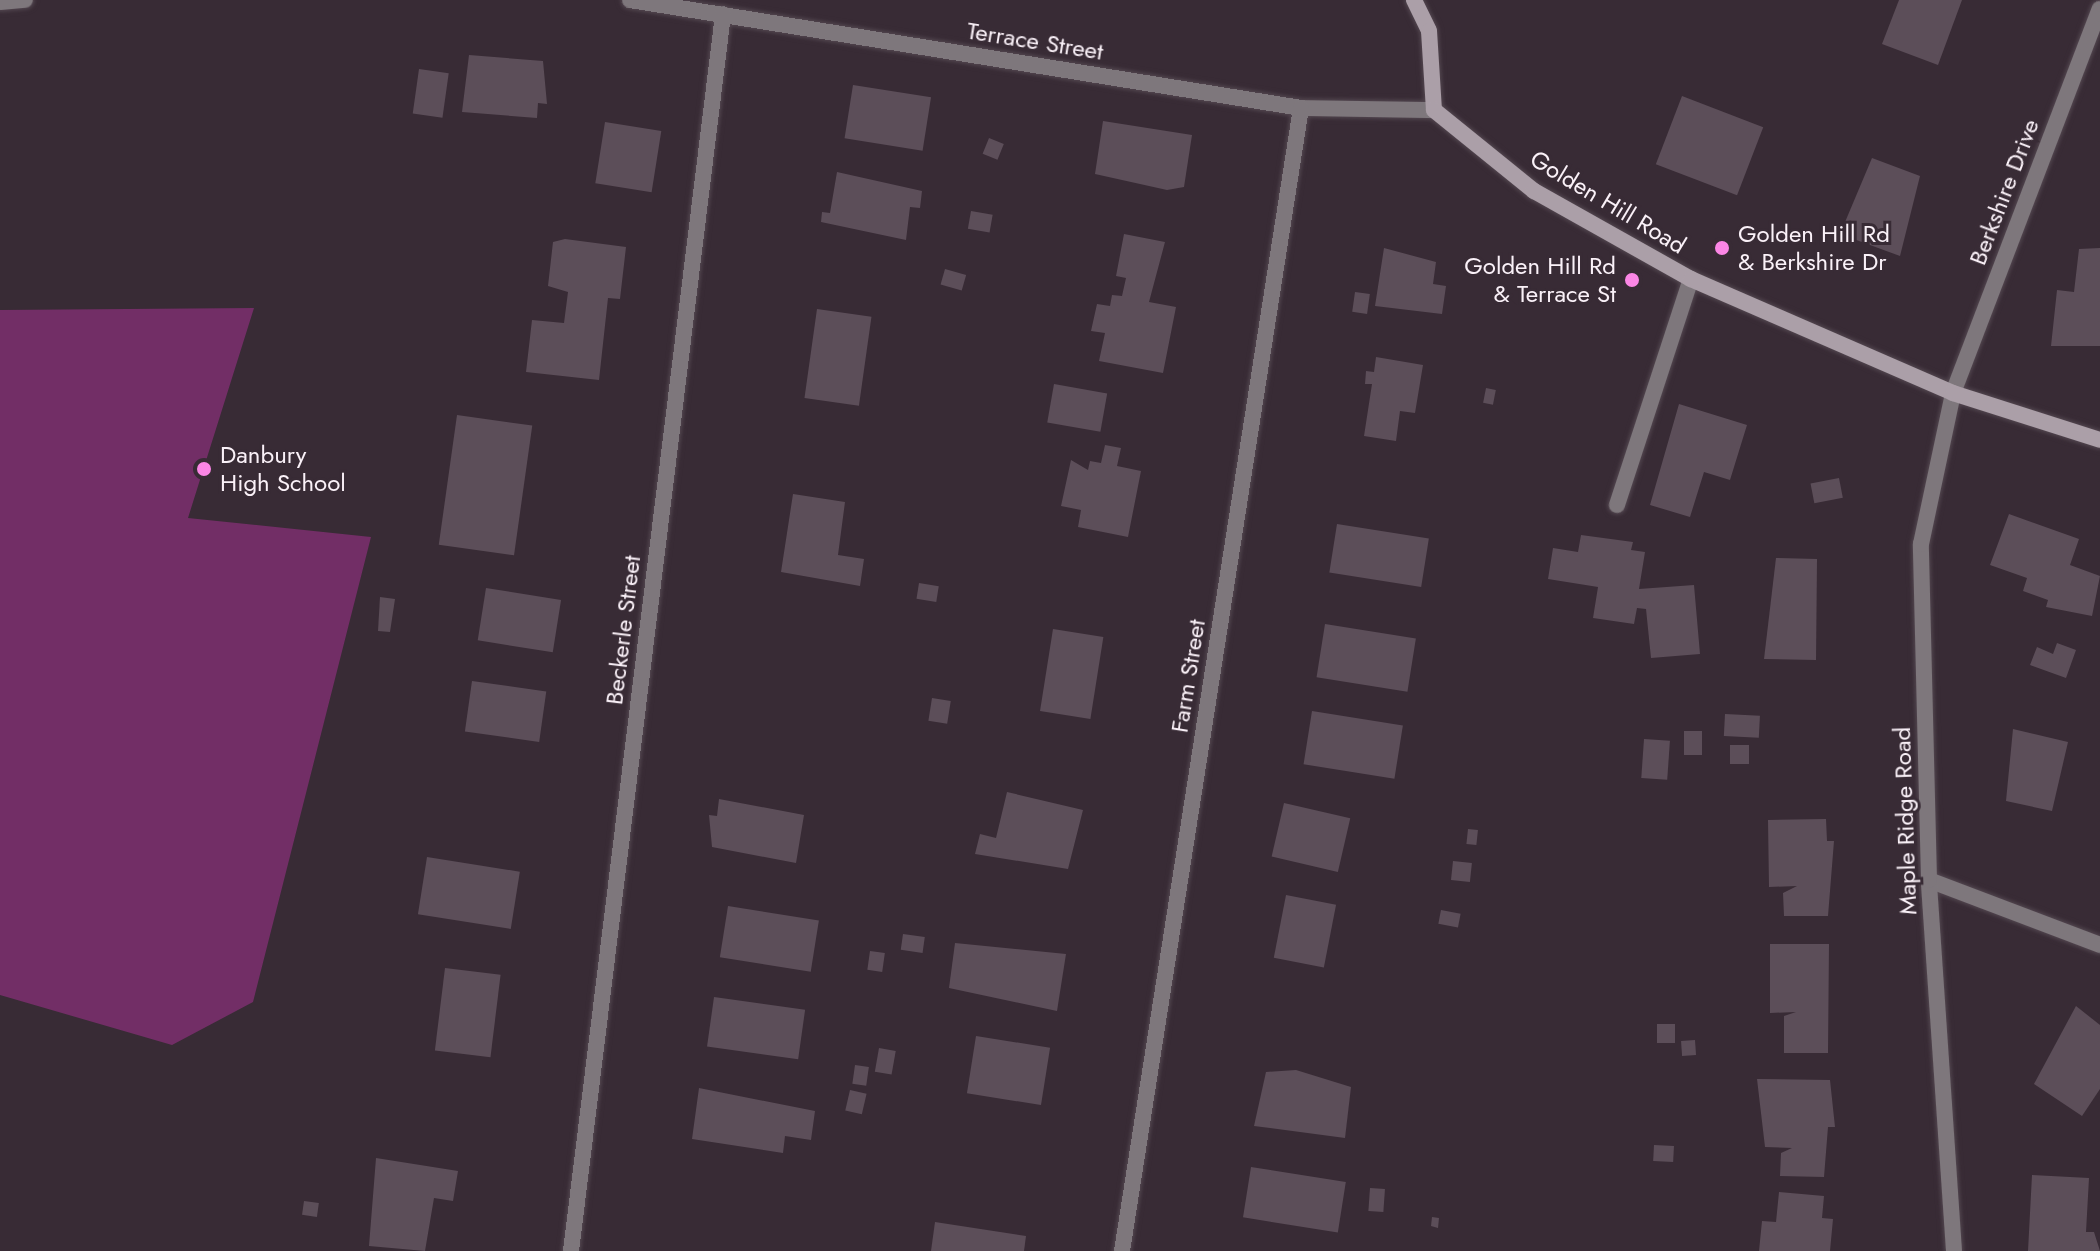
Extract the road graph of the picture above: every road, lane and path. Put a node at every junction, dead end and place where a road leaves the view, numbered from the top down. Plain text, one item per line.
1 (25, 0) edge
2 (630, 0) edge
3 (1414, 0) edge
4 (0, 2) edge
5 (2100, 9) edge
6 (723, 14) junction
7 (1301, 108) junction
8 (1434, 110) junction
9 (1691, 279) junction
10 (1953, 393) junction
11 (2100, 440) edge
12 (1617, 505) dead end
13 (1929, 880) junction
14 (2100, 945) edge
15 (571, 1251) edge
16 (1122, 1251) edge
17 (1954, 1251) edge

1 - 4 street
2 - 6 street, Terrace Street
3 - 8 street
5 - 10 street, Berkshire Drive
6 - 7 street, Terrace Street
6 - 15 street, Beckerle Street
7 - 8 street, Terrace Street
7 - 16 street, Farm Street
8 - 9 street, Golden Hill Road
9 - 10 street, Golden Hill Road
9 - 12 street
10 - 11 street, Golden Hill Road
10 - 13 street, Maple Ridge Road
13 - 14 street
13 - 17 street, Maple Ridge Road

